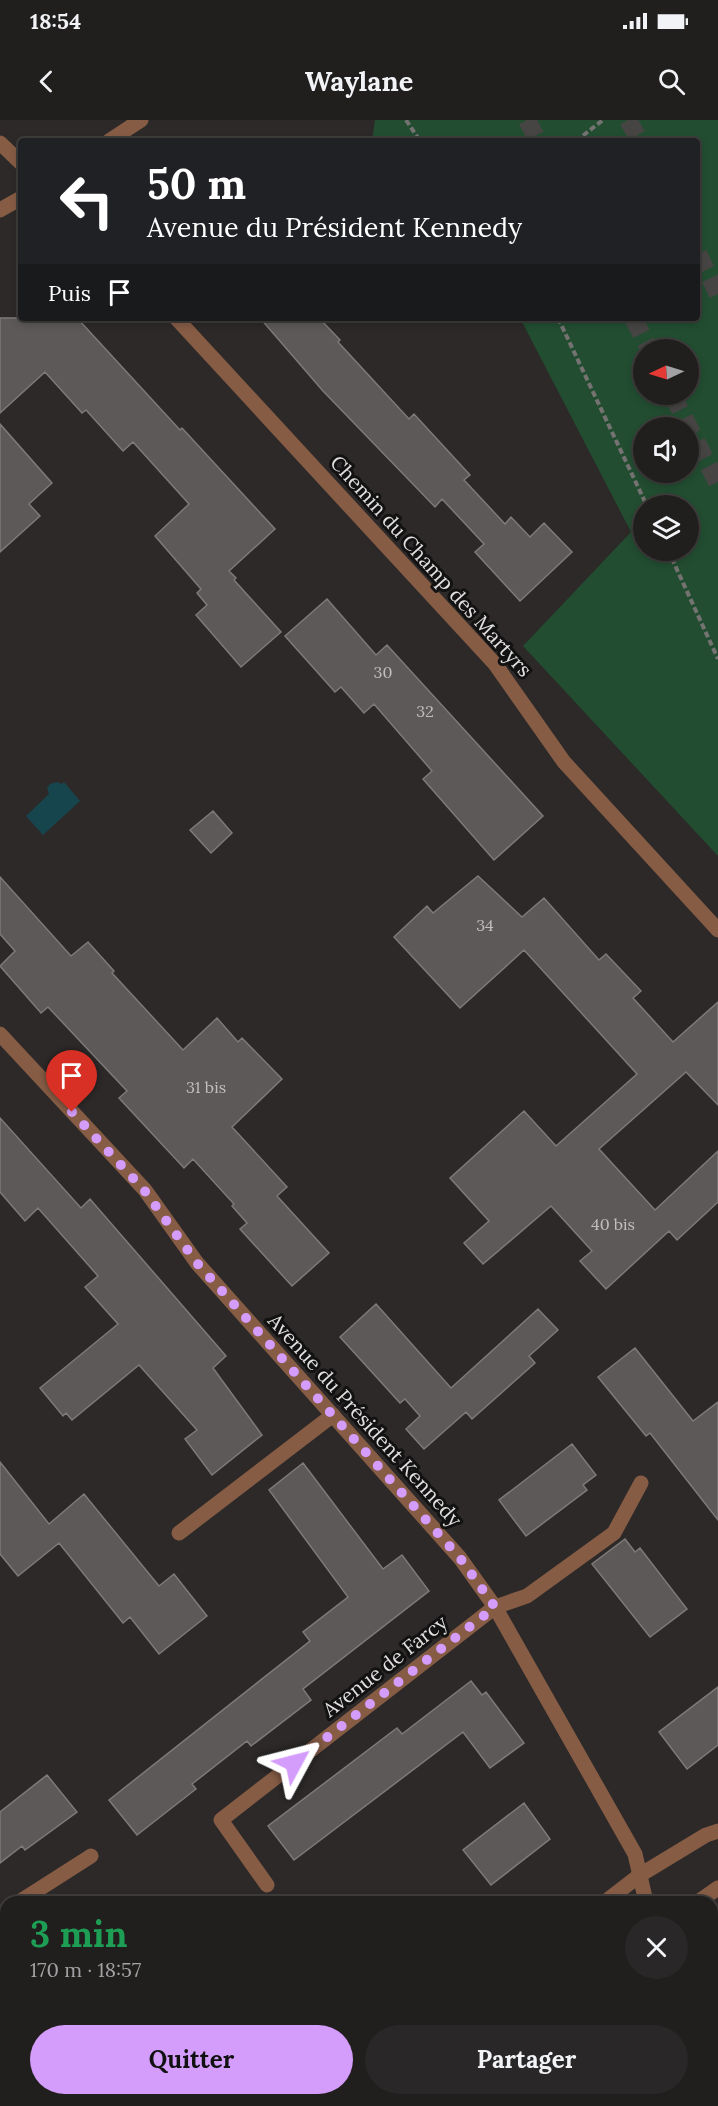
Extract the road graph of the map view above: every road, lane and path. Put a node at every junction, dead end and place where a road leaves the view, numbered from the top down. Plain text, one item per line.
1 (141, 120) edge
2 (406, 120) edge
3 (603, 120) edge
4 (114, 138) edge
5 (418, 138) edge
6 (580, 138) edge
7 (0, 143) edge
8 (18, 161) edge
9 (18, 200) edge
10 (0, 210) edge
11 (179, 321) edge
12 (559, 321) edge
13 (642, 495) edge
14 (673, 561) edge
15 (718, 659) edge
16 (718, 930) edge
17 (0, 1034) edge
18 (333, 1415) junction
19 (641, 1483) dead end
20 (179, 1533) dead end
21 (495, 1607) junction
22 (718, 1831) edge
23 (91, 1856) dead end
24 (640, 1875) junction
25 (267, 1885) dead end
26 (28, 1896) edge
27 (613, 1896) edge
28 (645, 1896) edge

1 - 4 street
2 - 5 path
3 - 6 path
7 - 8 street
9 - 10 street
11 - 16 street, Chemin du Champ des Martyrs
12 - 13 path
14 - 15 path
17 - 18 street, Avenue du Président Kennedy
18 - 20 street
18 - 21 street, Avenue du Président Kennedy
19 - 21 street
21 - 24 street, Avenue du Président Kennedy
21 - 25 street, Avenue de Farcy
22 - 24 street
23 - 26 street
24 - 27 street
24 - 28 street, Avenue du Président Kennedy

